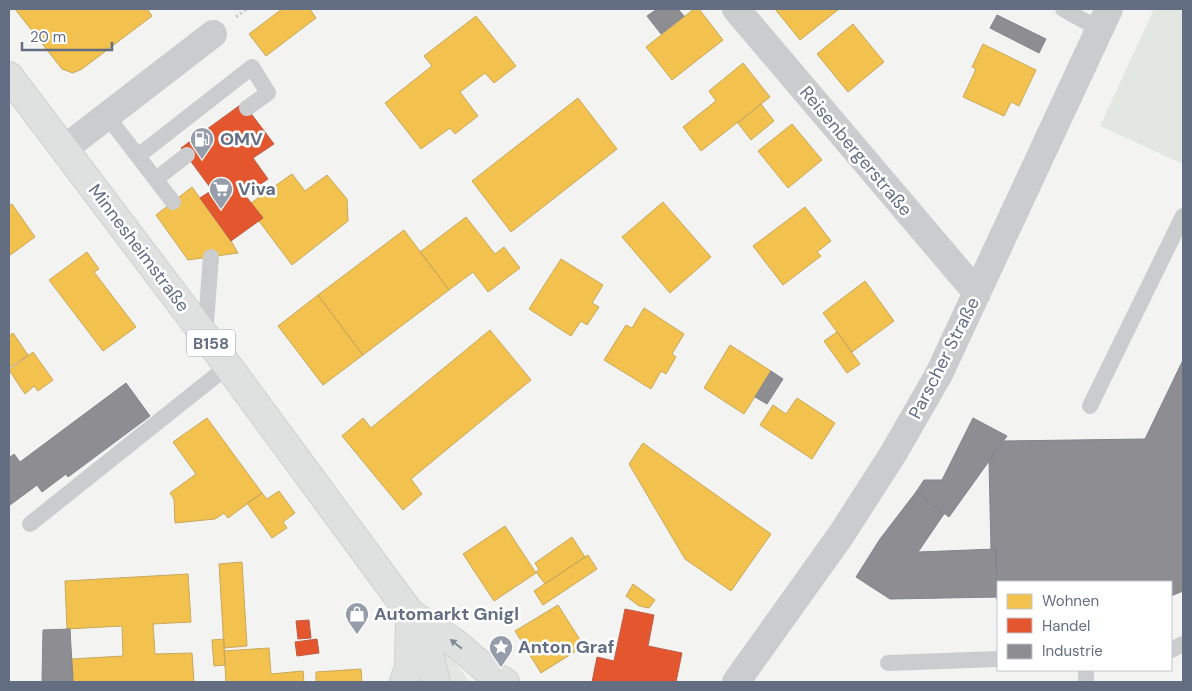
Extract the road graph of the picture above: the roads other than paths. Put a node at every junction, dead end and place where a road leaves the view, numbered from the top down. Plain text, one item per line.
1 (736, 9) edge
2 (1064, 9) edge
3 (1104, 19) edge
4 (213, 34) dead end
5 (9, 76) edge
6 (247, 108) dead end
7 (107, 116) junction
8 (64, 149) junction
9 (187, 155) dead end
10 (138, 156) junction
11 (156, 179) junction
12 (173, 202) dead end
13 (1183, 216) edge
14 (211, 257) dead end
15 (977, 293) junction
16 (205, 336) junction
17 (228, 366) junction
18 (1090, 406) dead end
19 (30, 524) dead end
20 (410, 613) junction
21 (997, 659) edge
22 (888, 663) dead end
23 (497, 680) edge
24 (404, 682) edge
25 (436, 682) edge
26 (736, 682) edge

1 - 15 street, Reisenbergerstraße
2 - 3 lane
3 - 15 street, Parscher Straße
4 - 7 street
5 - 8 main road, Minnesheimstraße / B158
6 - 10 lane
7 - 8 street
7 - 10 lane
8 - 16 main road, Minnesheimstraße / B158
9 - 11 lane
10 - 11 lane
11 - 12 lane
13 - 18 lane
14 - 16 lane
15 - 26 street, Parscher Straße
16 - 17 main road, Minnesheimstraße / B158
17 - 19 lane
17 - 20 main road, Minnesheimstraße / B158
23 -> 20 main road, Minnesheimstraße / B158
20 - 24 main road
20 - 25 main road, Minnesheimstraße / B158
21 - 22 lane

